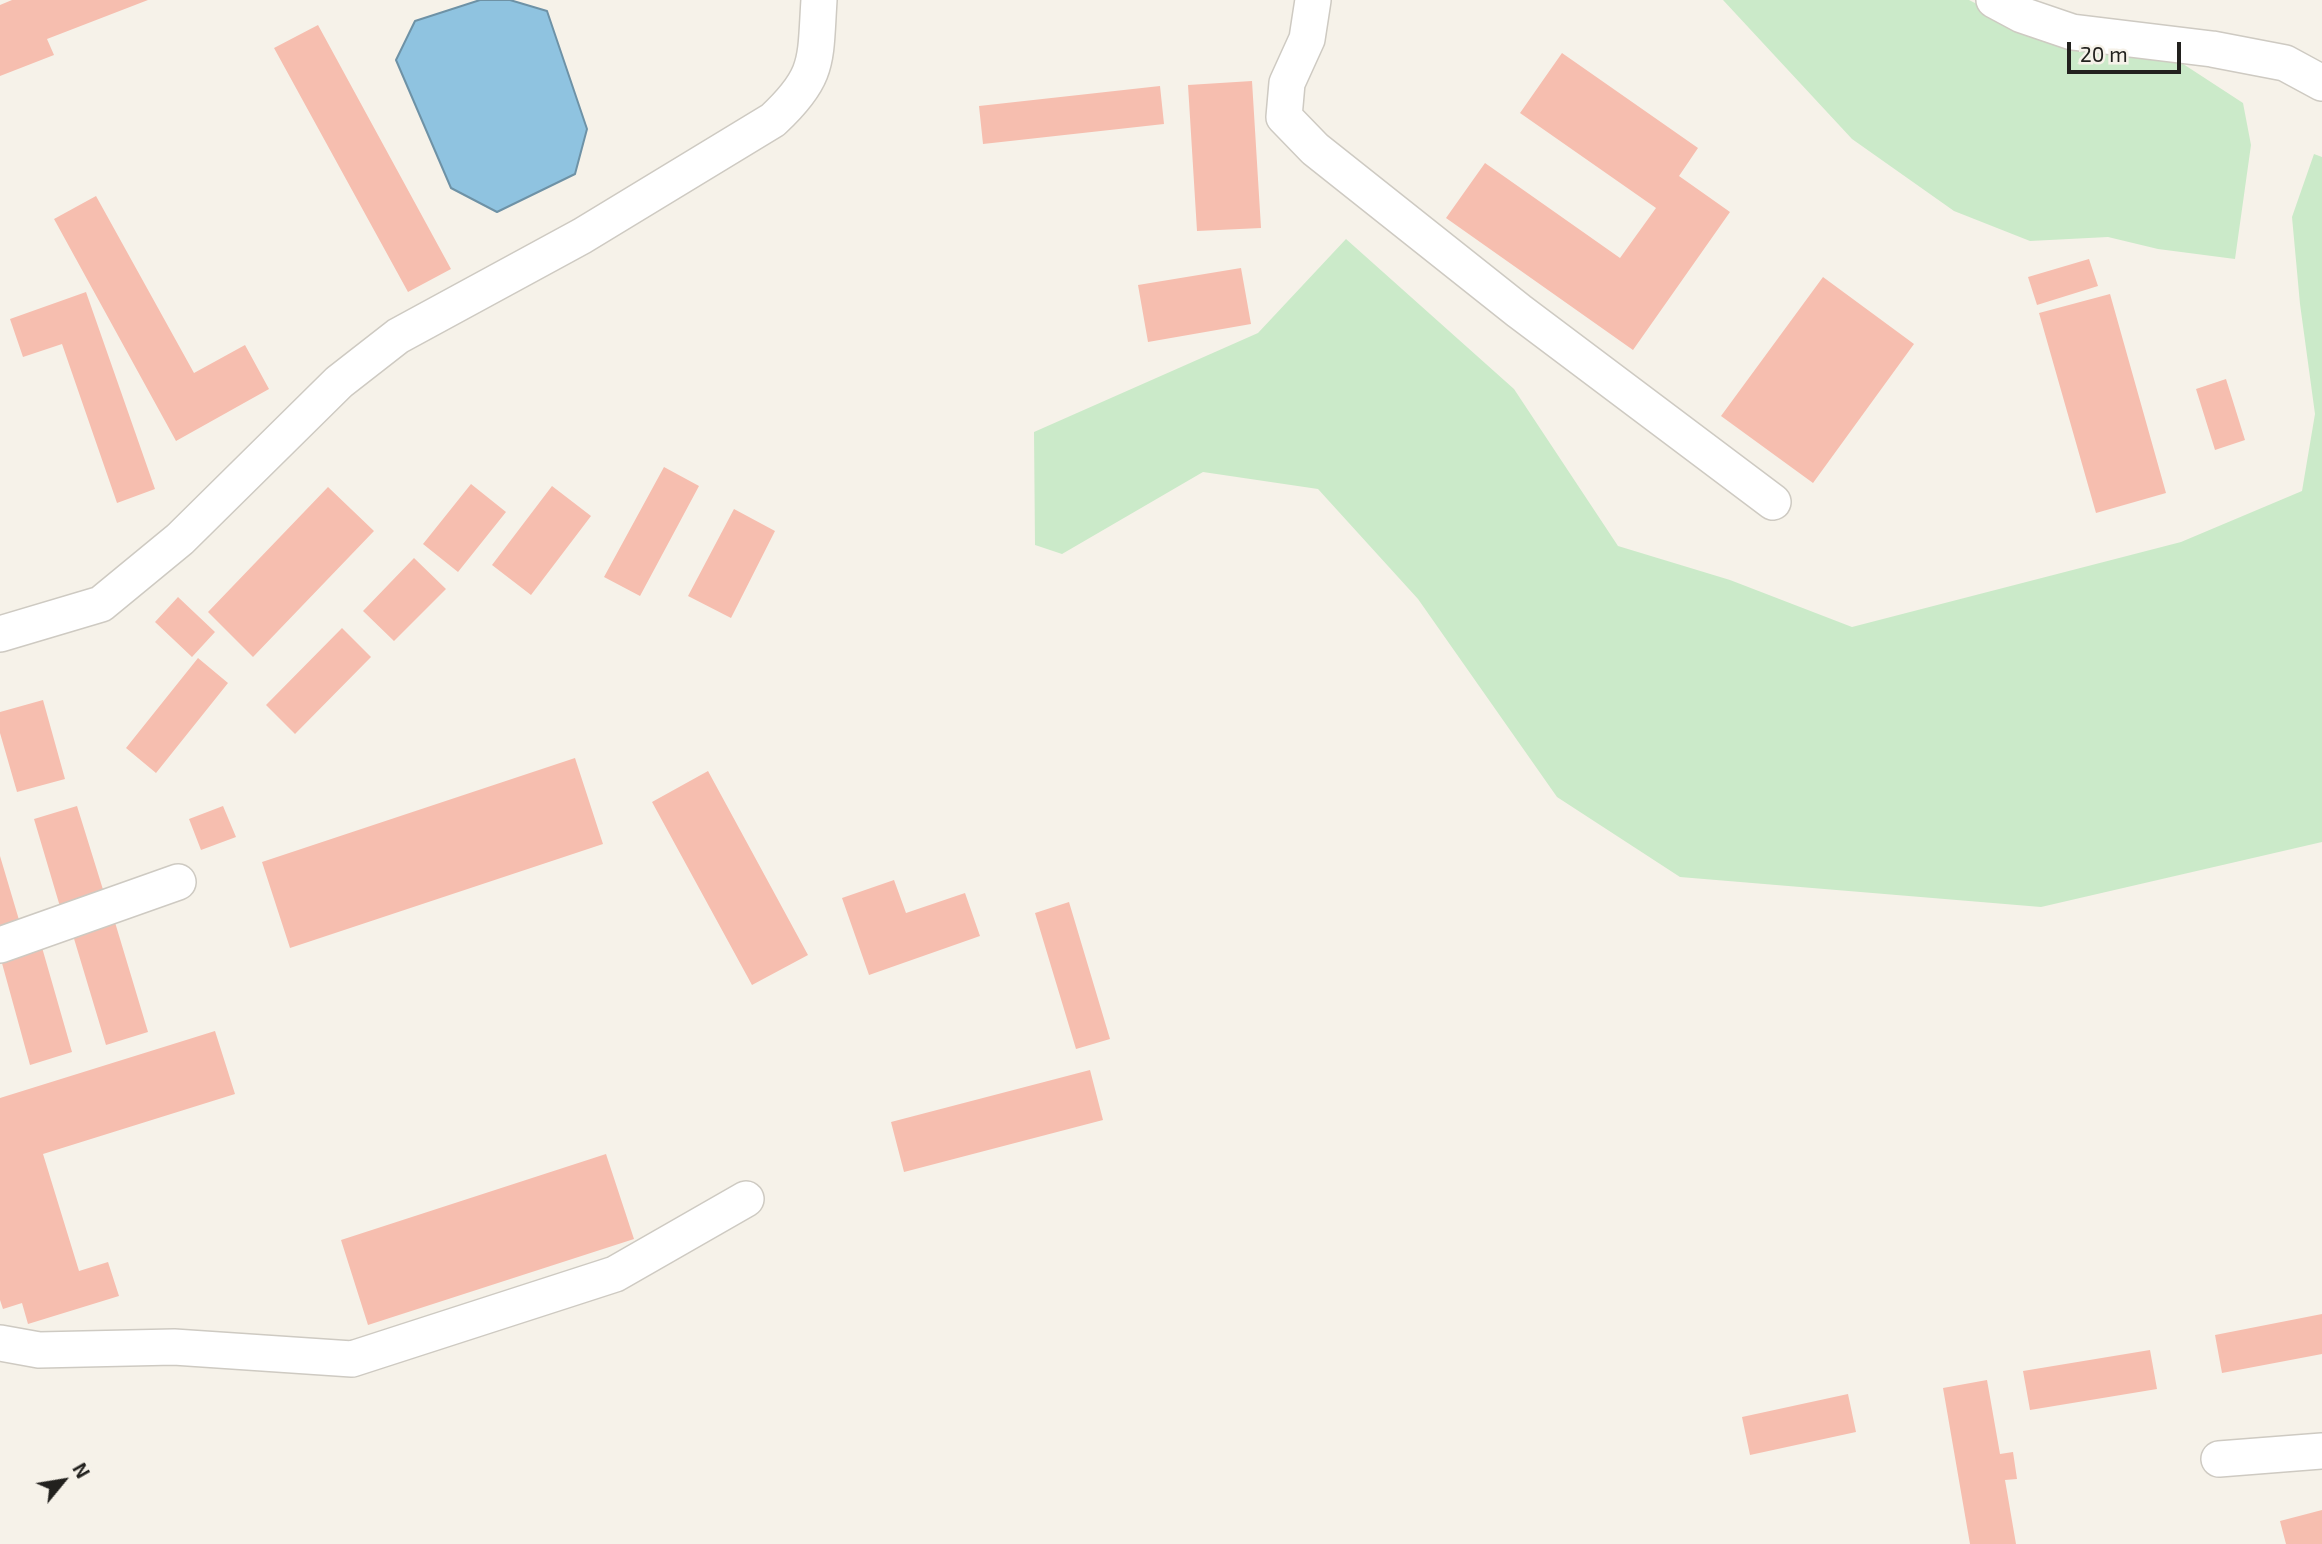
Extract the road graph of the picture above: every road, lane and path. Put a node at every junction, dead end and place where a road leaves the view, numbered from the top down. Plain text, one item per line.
1 (819, 0) edge
2 (1313, 0) edge
3 (1994, 0) edge
4 (2322, 83) edge
5 (1773, 502) dead end
6 (0, 634) edge
7 (178, 882) dead end
8 (0, 945) edge
9 (746, 1199) dead end
10 (0, 1343) edge
11 (2322, 1451) edge
12 (2219, 1459) dead end

1 - 6 street
2 - 5 street
3 - 4 street
7 - 8 street
9 - 10 street
11 - 12 street

